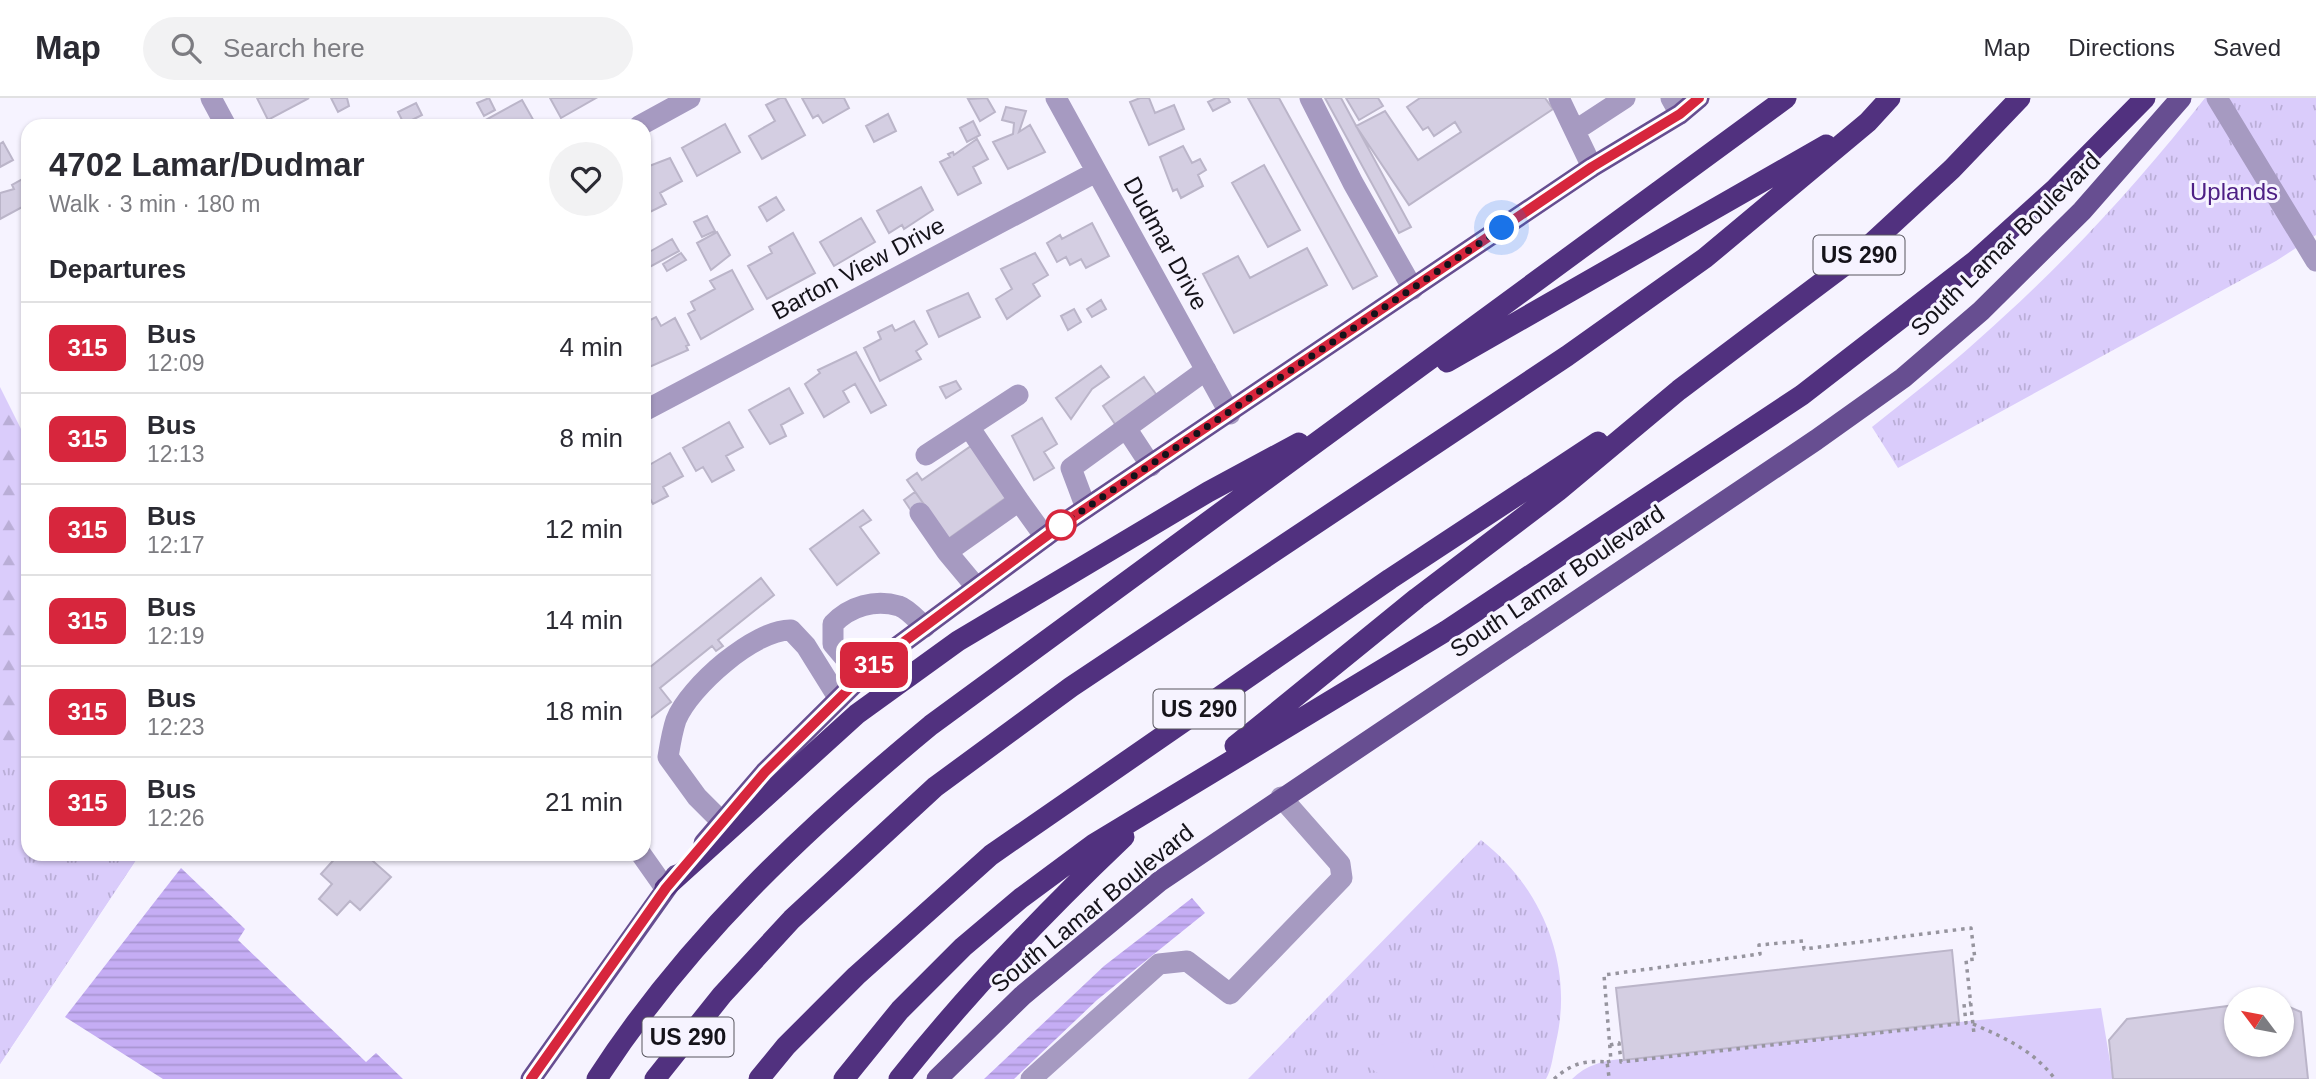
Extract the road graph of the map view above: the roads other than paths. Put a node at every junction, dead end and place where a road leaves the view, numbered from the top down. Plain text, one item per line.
1 (211, 98) edge
2 (690, 98) edge
3 (1056, 98) edge
4 (1310, 98) edge
5 (1559, 98) edge
6 (1625, 98) edge
7 (1699, 98) edge
8 (1786, 98) edge
9 (1890, 98) edge
10 (2020, 98) edge
11 (2145, 98) edge
12 (2181, 98) edge
13 (2217, 98) edge
14 (1675, 106) edge
15 (222, 119) edge
16 (651, 119) edge
17 (1868, 122) junction
18 (1576, 130) junction
19 (1592, 167) junction
20 (1097, 172) junction
21 (2316, 261) edge
22 (1412, 289) junction
23 (1206, 370) junction
24 (1679, 390) junction
25 (1018, 395) dead end
26 (651, 407) edge
27 (1230, 414) junction
28 (970, 427) junction
29 (1126, 428) junction
30 (926, 455) dead end
31 (1150, 466) junction
32 (1019, 500) junction
33 (1087, 508) junction
34 (920, 513) dead end
35 (1045, 537) junction
36 (947, 552) junction
37 (976, 588) junction
38 (925, 626) junction
39 (861, 677) junction
40 (839, 699) junction
41 (1281, 797) junction
42 (722, 822) junction
43 (646, 861) edge
44 (666, 888) junction
45 (530, 1079) edge
46 (597, 1079) edge
47 (654, 1079) edge
48 (759, 1079) edge
49 (844, 1079) edge
50 (899, 1079) edge
51 (937, 1079) edge
52 (1031, 1079) edge

1 - 15 street
2 - 16 street
3 - 20 street, Dudmar Drive
4 - 22 street
5 - 18 street
6 - 18 street
7 - 14 main road
8 - 46 highway
9 - 17 highway, US 290
10 - 24 highway, US 290
11 - 49 highway
12 - 41 main road, South Lamar Boulevard
13 - 21 street
14 - 19 main road
17 - 44 highway
17 - 47 highway, US 290
18 - 19 street
19 - 22 main road
20 - 23 street, Dudmar Drive
20 - 26 street, Barton View Drive
22 - 27 main road
23 - 27 street, Dudmar Drive
23 - 29 street
24 - 48 highway, US 290
24 - 50 highway
25 - 28 street
27 - 31 main road
28 - 30 street
28 - 32 street
29 - 31 street
29 - 33 street
31 - 33 main road
32 - 35 street
32 - 36 street
33 - 35 main road
34 - 36 street
35 - 37 main road
36 - 37 street
37 - 38 main road
38 - 39 main road
38 - 39 street
39 - 40 main road
40 - 42 main road
40 - 42 street
41 - 51 main road, South Lamar Boulevard
41 - 52 street
42 - 44 main road
43 - 44 street
44 - 45 main road

